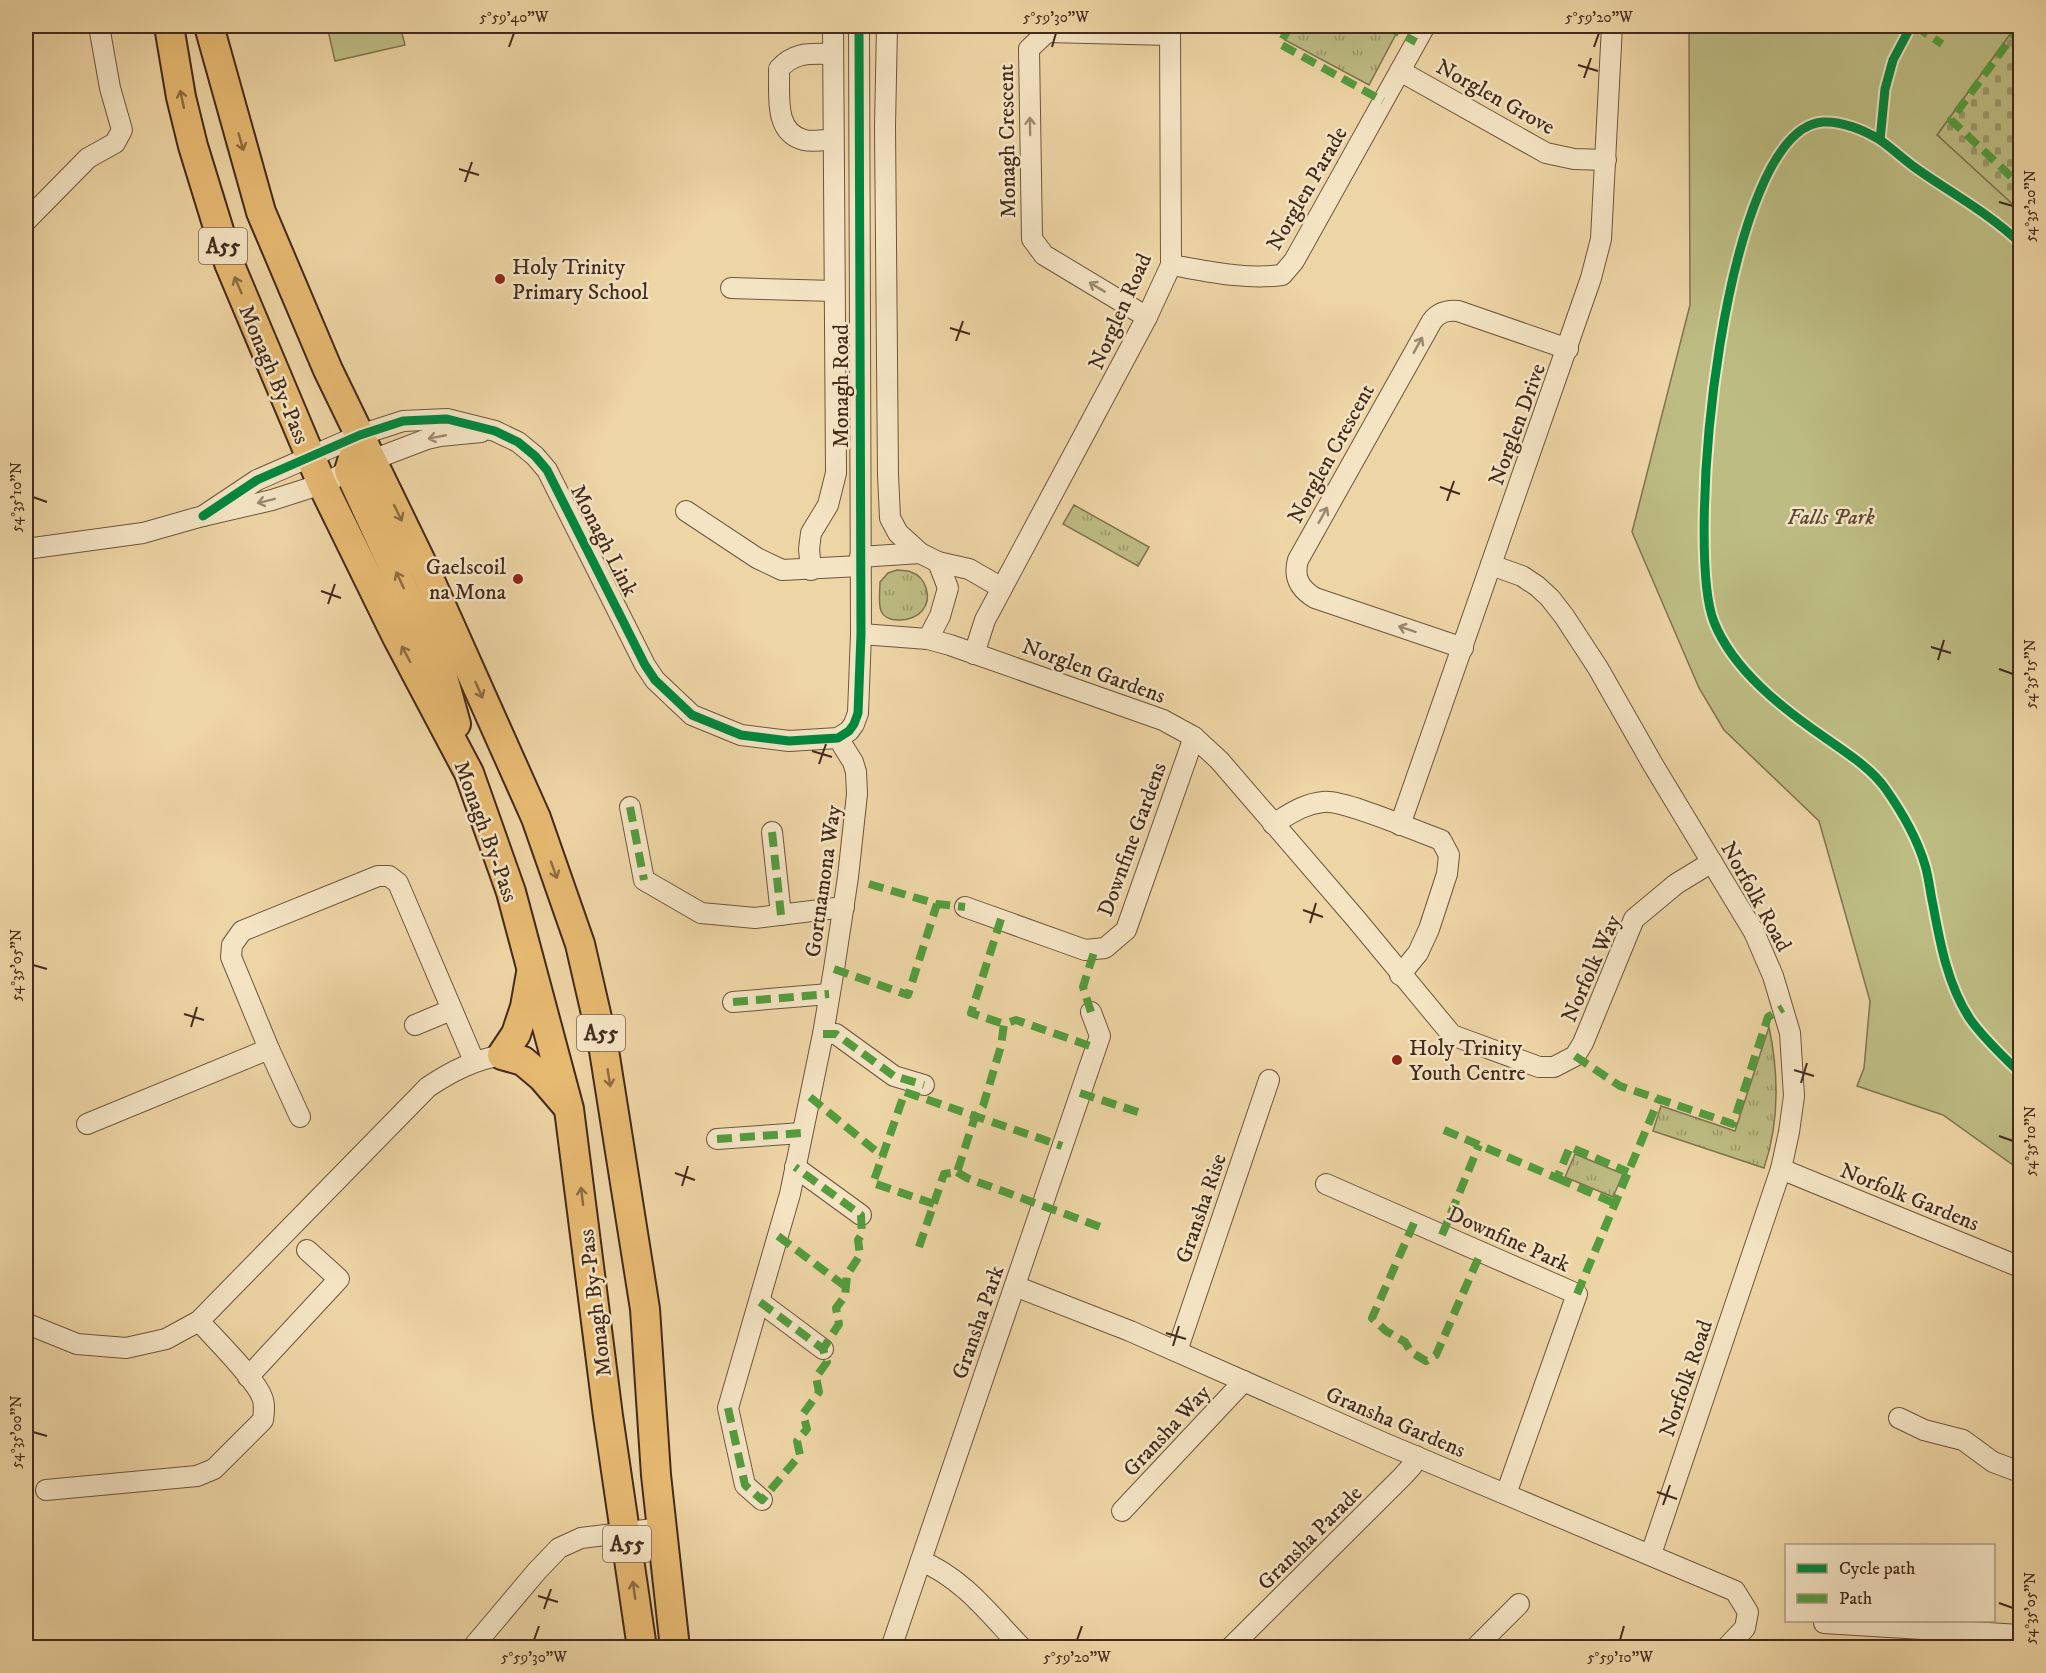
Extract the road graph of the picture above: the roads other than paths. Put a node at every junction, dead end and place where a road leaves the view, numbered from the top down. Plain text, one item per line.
1 (99, 26) edge
2 (169, 26) edge
3 (208, 26) edge
4 (833, 26) edge
5 (860, 26) edge
6 (887, 26) edge
7 (1425, 26) edge
8 (1612, 26) edge
9 (1170, 30) edge
10 (833, 54) junction
11 (1401, 71) junction
12 (833, 139) junction
13 (1606, 160) junction
14 (26, 221) edge
15 (1171, 265) junction
16 (731, 288) dead end
17 (834, 291) junction
18 (1147, 317) junction
19 (1568, 349) junction
20 (495, 431) junction
21 (350, 439) junction
22 (310, 455) junction
23 (361, 465) junction
24 (322, 484) junction
25 (686, 511) dead end
26 (202, 516) junction
27 (26, 549) edge
28 (920, 553) junction
29 (860, 562) junction
30 (938, 562) junction
31 (1491, 565) junction
32 (811, 570) junction
33 (1002, 588) junction
34 (861, 634) junction
35 (928, 639) junction
36 (1462, 648) junction
37 (974, 654) junction
38 (1194, 737) junction
39 (838, 738) junction
40 (469, 773) junction
41 (630, 807) dead end
42 (1273, 824) junction
43 (1400, 825) junction
44 (772, 832) dead end
45 (1712, 862) junction
46 (844, 907) junction
47 (965, 907) dead end
48 (781, 915) junction
49 (532, 964) junction
50 (1400, 975) junction
51 (829, 994) junction
52 (733, 1002) dead end
53 (452, 1010) junction
54 (1091, 1012) dead end
55 (415, 1024) dead end
56 (823, 1034) junction
57 (269, 1049) junction
58 (502, 1055) junction
59 (1575, 1056) joint
60 (474, 1061) junction
61 (1269, 1080) dead end
62 (924, 1085) dead end
63 (569, 1109) junction
64 (300, 1117) dead end
65 (87, 1124) dead end
66 (802, 1133) junction
67 (717, 1139) dead end
68 (795, 1167) junction
69 (1781, 1169) junction
70 (1326, 1184) dead end
71 (861, 1215) dead end
72 (307, 1250) dead end
73 (2020, 1267) edge
74 (1015, 1286) junction
75 (760, 1302) junction
76 (199, 1321) junction
77 (30, 1325) dead end
78 (823, 1348) dead end
79 (1177, 1351) junction
80 (248, 1377) junction
81 (1244, 1381) junction
82 (1899, 1418) dead end
83 (1416, 1456) junction
84 (2020, 1472) edge
85 (46, 1490) dead end
86 (1506, 1494) junction
87 (762, 1500) dead end
88 (1122, 1511) dead end
89 (661, 1528) junction
90 (626, 1533) junction
91 (1651, 1554) junction
92 (921, 1561) junction
93 (1519, 1604) dead end
94 (1824, 1623) dead end
95 (2020, 1635) edge
96 (1909, 1638) edge
97 (475, 1646) edge
98 (642, 1647) edge
99 (675, 1647) edge
100 (891, 1647) edge
101 (1022, 1647) edge
102 (1230, 1647) edge
103 (1475, 1647) edge
104 (1726, 1647) edge

1 - 14 street
22 -> 2 highway, Monagh By-Pass / A55
3 -> 21 highway, Monagh By-Pass / A55
4 - 10 street, Monagh Road
5 - 29 street, Monagh Road
6 - 28 street, Monagh Road
7 - 11 street, Norglen Parade
8 - 13 street, Norglen Drive
9 - 15 street, Norglen Road
18 -> 9 street, Monagh Crescent
10 - 12 street, Monagh Road
10 - 12 street
11 - 13 street, Norglen Grove
11 - 15 street, Norglen Parade
12 - 17 street, Monagh Road
13 - 19 street, Norglen Drive
15 - 18 street, Norglen Road
16 - 17 street, Monagh Road
17 - 32 street, Monagh Road
18 - 33 street, Norglen Road
19 - 31 street, Norglen Drive
36 -> 19 street, Norglen Crescent
20 - 21 street, Monagh Link
20 -> 23 street
20 - 39 street, Monagh Link
21 - 22 street, Monagh Link
21 - 23 highway, Monagh By-Pass / A55
21 - 24 highway
22 - 24 highway, Monagh By-Pass / A55
22 - 26 street, Monagh Link
23 - 24 street
40 -> 23 highway
23 -> 89 highway, Monagh By-Pass / A55
24 -> 26 street
40 -> 24 highway, Monagh By-Pass / A55
25 - 32 street
26 - 27 street
28 - 29 street
28 - 30 street
29 - 32 street
29 - 34 street, Monagh Road
30 - 33 street
30 - 35 street
31 - 36 street, Norglen Drive
31 - 45 street, Norfolk Road
33 - 37 street, Norglen Road
34 - 35 street, Norglen Gardens
34 - 39 street, Monagh Road
35 - 37 street, Norglen Gardens
36 - 43 street, Norglen Drive
37 - 38 street, Norglen Gardens
38 - 42 street, Norglen Gardens
38 - 47 street, Downfine Gardens
39 - 46 street, Gortnamona Way
40 - 49 highway, Monagh By-Pass / A55
41 - 48 street
42 - 43 street
42 - 50 street, Norglen Gardens
43 - 50 street
44 - 48 street
45 - 59 street, Norfolk Way
45 - 69 street, Norfolk Road
46 - 48 street
46 - 51 street, Gortnamona Way
49 - 58 highway
49 - 63 highway, Monagh By-Pass / A55
50 - 59 street, Norglen Gardens
51 - 52 street
51 - 56 street, Gortnamona Way
53 - 55 street
53 - 57 street
53 - 60 street
54 - 74 street, Gransha Park
56 - 62 street
56 - 66 street, Gortnamona Way
57 - 64 street
57 - 65 street
58 - 60 street
58 - 63 highway
60 - 76 street
61 - 79 street, Gransha Rise
90 -> 63 highway, Monagh By-Pass / A55
66 - 67 street
66 - 68 street, Gortnamona Way
68 - 71 street
68 - 75 street, Gortnamona Way
69 - 73 street, Norfolk Gardens
69 - 91 street, Norfolk Road
70 - 86 street, Downfine Park
72 - 80 street
74 - 79 street, Gransha Gardens
74 - 92 street, Gransha Park
75 - 78 street
75 - 87 street, Gortnamona Way
76 - 77 street
76 - 80 street
79 - 81 street, Gransha Gardens
80 - 85 street
81 - 83 street, Gransha Gardens
81 - 88 street, Gransha Way
82 - 84 street
83 - 86 street, Gransha Gardens
83 - 102 street, Gransha Parade
86 - 91 street, Gransha Gardens
89 - 90 street
89 - 99 highway, Monagh By-Pass / A55
90 - 97 street
98 -> 90 highway, Monagh By-Pass / A55
91 - 104 street, Gransha Gardens
92 - 100 street, Gransha Park
92 - 101 street
93 - 103 street
94 - 96 street
95 - 96 street

